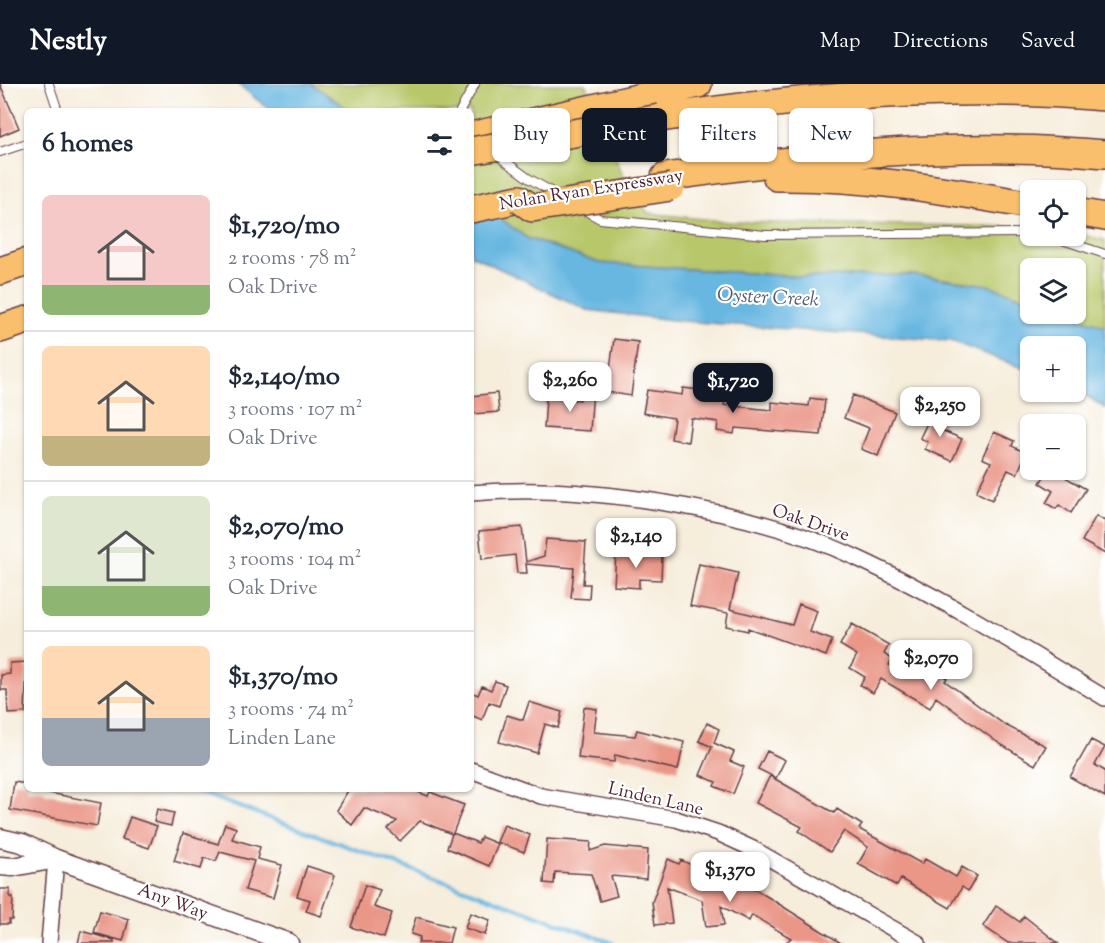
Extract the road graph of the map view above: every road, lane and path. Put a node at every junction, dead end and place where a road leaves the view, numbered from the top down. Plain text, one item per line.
1 (49, 84) edge
2 (475, 84) edge
3 (698, 84) edge
4 (1105, 97) edge
5 (659, 105) junction
6 (57, 108) edge
7 (462, 108) edge
8 (474, 136) edge
9 (474, 138) edge
10 (24, 144) edge
11 (474, 149) edge
12 (0, 152) edge
13 (1102, 154) edge
14 (668, 182) junction
15 (1020, 203) edge
16 (474, 208) edge
17 (1086, 214) edge
18 (1105, 217) edge
19 (1020, 233) edge
20 (1081, 246) edge
21 (1105, 254) edge
22 (24, 263) edge
23 (0, 271) edge
24 (24, 321) edge
25 (0, 329) edge
26 (474, 493) edge
27 (1105, 698) edge
28 (474, 771) edge
29 (0, 838) edge
30 (56, 860) junction
31 (0, 866) edge
32 (49, 943) edge
33 (289, 943) edge
34 (918, 943) edge

1 - 6 lane
2 - 7 lane
3 - 5 highway
4 - 5 highway
5 - 8 highway
5 - 11 highway, bridge
9 - 19 lane
10 - 12 lane
13 - 14 highway, Nolan Ryan Expressway
14 - 15 highway
14 - 16 highway, Nolan Ryan Expressway, bridge
17 - 18 highway
20 - 21 lane
22 - 23 highway
24 - 25 highway
26 - 27 street, Oak Drive
28 - 34 street, Linden Lane
29 - 30 street, Any Way
30 - 31 street, Any Way
30 - 32 street
30 - 33 street, Any Way

